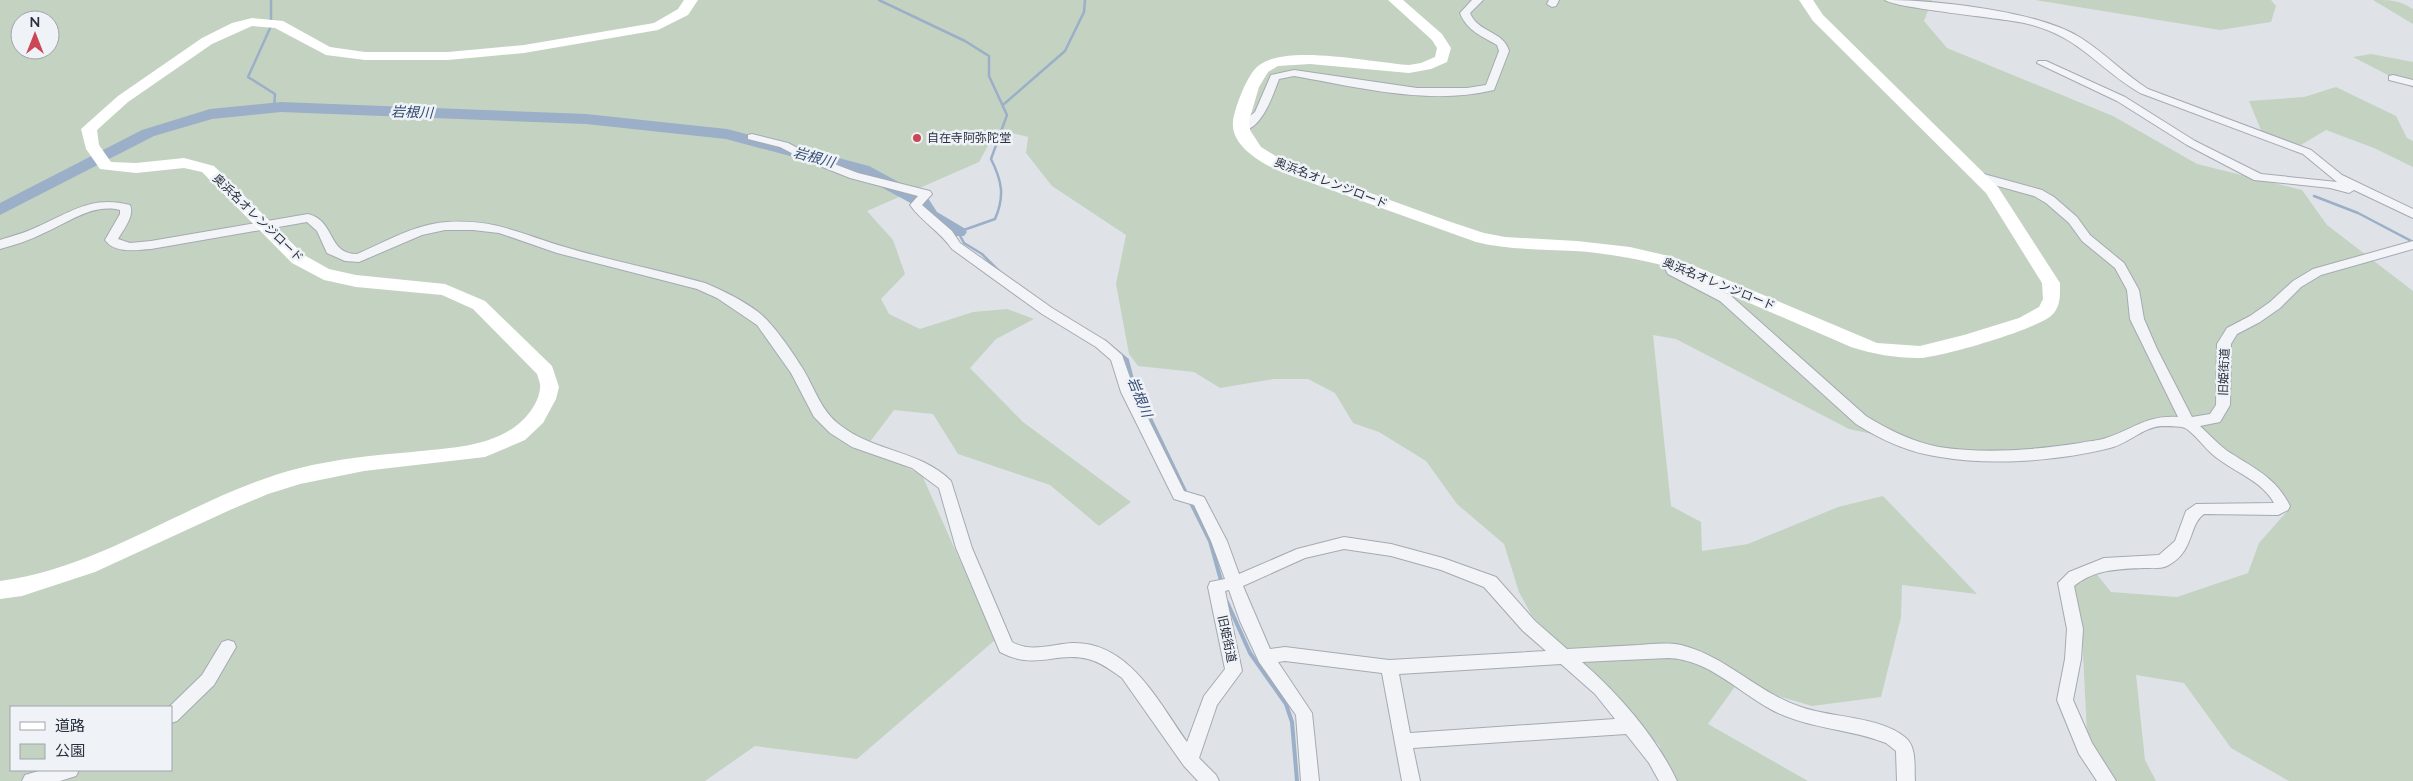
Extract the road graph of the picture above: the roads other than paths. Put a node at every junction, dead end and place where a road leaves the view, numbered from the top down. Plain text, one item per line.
1 (691, 0) edge
2 (1395, 0) edge
3 (1478, 0) edge
4 (1806, 0) edge
5 (1890, 0) edge
6 (2042, 63) dead end
7 (2393, 78) dead end
8 (2413, 84) edge
9 (1241, 128) junction
10 (752, 137) dead end
11 (1980, 177) junction
12 (2387, 203) junction
13 (2413, 214) edge
14 (266, 226) junction
15 (0, 245) edge
16 (2413, 245) edge
17 (1667, 261) junction
18 (2188, 423) junction
19 (1233, 583) junction
20 (0, 590) edge
21 (228, 647) dead end
22 (1016, 653) joint
23 (1265, 656) junction
24 (1564, 656) junction
25 (1389, 667) junction
26 (172, 715) edge
27 (1630, 726) junction
28 (1403, 741) junction
29 (1190, 760) junction
30 (66, 771) edge
31 (31, 781) edge
32 (1210, 781) edge
33 (1310, 781) edge
34 (1411, 781) edge
35 (1668, 781) edge
36 (1906, 781) edge
37 (2107, 781) edge

1 - 14 street, 奥浜名オレンジロード
2 - 9 street
3 - 9 street
4 - 11 street, 奥浜名オレンジロード
5 - 12 street
6 - 12 street
7 - 8 street
9 - 17 street, 奥浜名オレンジロード
10 - 19 street
11 - 17 street, 奥浜名オレンジロード
11 - 18 street
12 - 13 street
14 - 15 street
14 - 20 street, 奥浜名オレンジロード
14 - 22 street
16 - 18 street, 旧姫街道
17 - 18 street, 旧姫街道
18 - 37 street
19 - 23 street
19 - 24 street, 旧姫街道
19 - 29 street, 旧姫街道
21 - 26 street
22 - 29 street
23 - 25 street
23 - 33 street
24 - 25 street
24 - 27 street, 旧姫街道
24 - 36 street
25 - 28 street
27 - 28 street
27 - 35 street, 旧姫街道
28 - 34 street
29 - 32 street
30 - 31 street

